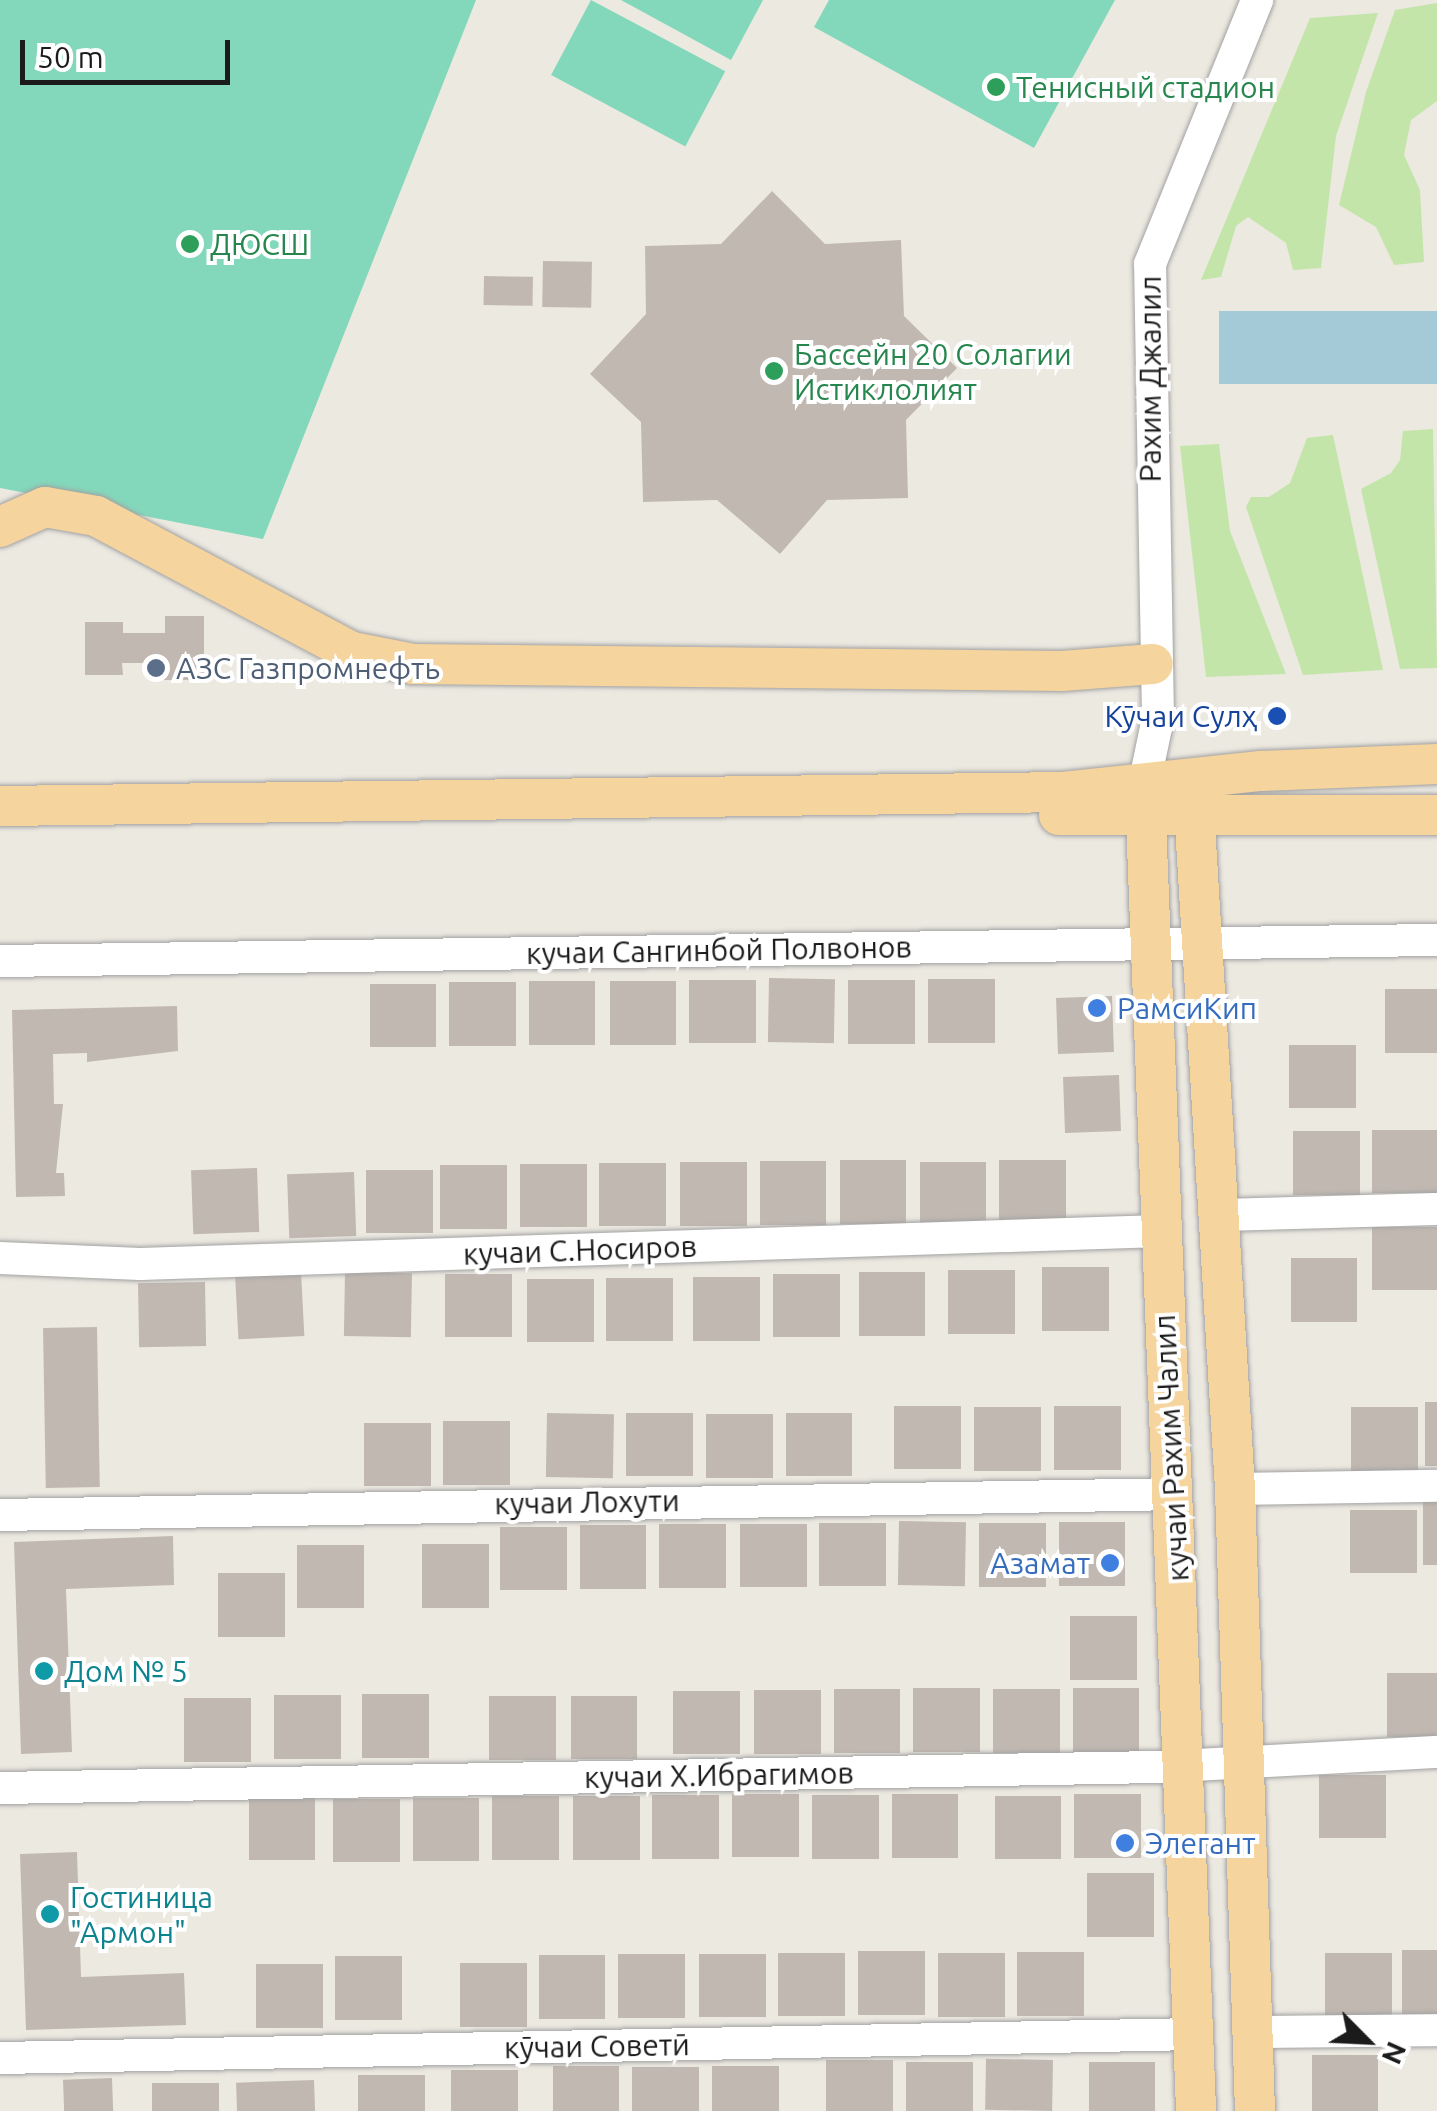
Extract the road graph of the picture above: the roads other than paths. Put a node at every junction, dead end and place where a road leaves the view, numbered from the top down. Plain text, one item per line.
1 (1257, 0) edge
2 (0, 527) edge
3 (1153, 664) junction
4 (1158, 718) junction
5 (1437, 764) edge
6 (1194, 800) junction
7 (1145, 801) junction
8 (0, 806) edge
9 (1437, 815) edge
10 (157, 817) junction
11 (0, 834) edge
12 (1437, 940) edge
13 (1202, 943) junction
14 (1153, 944) junction
15 (0, 962) edge
16 (1437, 1209) edge
17 (1221, 1216) junction
18 (1160, 1231) junction
19 (0, 1258) edge
20 (1437, 1486) edge
21 (1234, 1489) junction
22 (1174, 1494) junction
23 (0, 1515) edge
24 (1437, 1752) edge
25 (1243, 1761) junction
26 (1184, 1765) junction
27 (0, 1788) edge
28 (1437, 2030) edge
29 (1252, 2032) junction
30 (1194, 2034) junction
31 (0, 2058) edge
32 (1196, 2111) edge
33 (1254, 2111) edge

1 - 3 street, Рахим Джалил
2 - 3 main road
3 - 4 street, Рахим Джалил
4 - 6 street
4 - 7 street
5 - 6 main road
6 - 7 main road
6 - 9 main road
6 - 13 main road, кучаи Рахим Чалил
7 - 10 main road
7 - 14 main road, кучаи Рахим Чалил
8 - 10 main road
10 - 11 main road
12 - 13 street, кучаи Сангинбой Полвонов
13 - 14 street, кучаи Сангинбой Полвонов
13 - 17 main road, кучаи Рахим Чалил
14 - 15 street, кучаи Сангинбой Полвонов
14 - 18 main road, кучаи Рахим Чалил
16 - 17 street
17 - 21 main road, кучаи Рахим Чалил
18 - 19 street, кучаи С.Носиров
18 - 22 main road, кучаи Рахим Чалил
20 - 21 street
21 - 25 main road, кучаи Рахим Чалил
22 - 23 street, кучаи Лохути
22 - 26 main road, кучаи Рахим Чалил
24 - 25 street, кучаи Х.Ибрагимов
25 - 26 street, кучаи Х.Ибрагимов
25 - 29 main road, кучаи Рахим Чалил
26 - 27 street, кучаи Х.Ибрагимов
26 - 30 main road, кучаи Рахим Чалил
28 - 29 street
29 - 33 main road, кучаи Рахим Чалил
30 - 31 street, кӯчаи Советӣ
30 - 32 main road, кучаи Рахим Чалил

